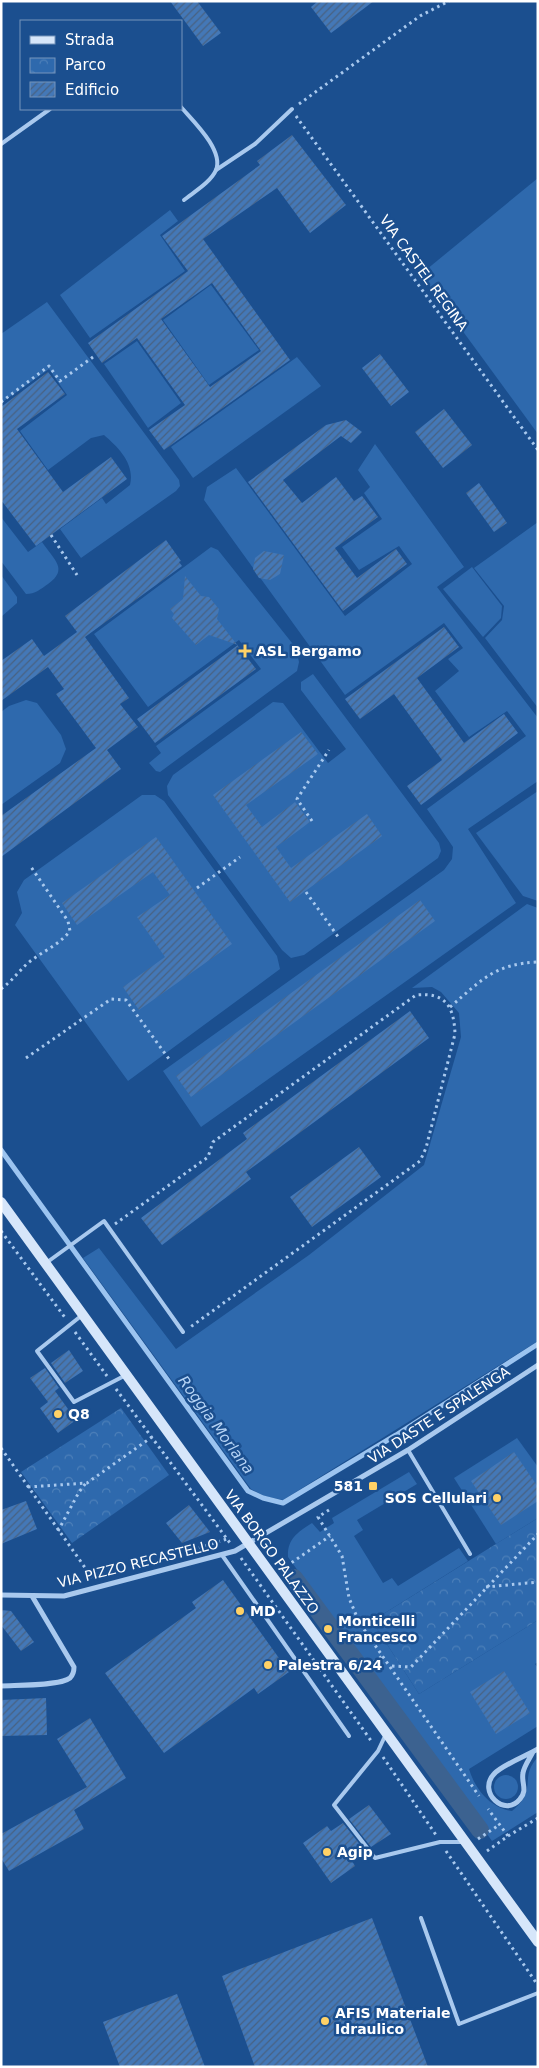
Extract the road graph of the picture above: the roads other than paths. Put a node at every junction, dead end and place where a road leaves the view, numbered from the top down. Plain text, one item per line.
1 (182, 108) edge
2 (49, 110) edge
3 (292, 110) road end
4 (1, 144) edge
5 (216, 170) junction
6 (184, 200) dead end
7 (1, 1202) edge
8 (45, 1263) junction
9 (83, 1315) junction
10 (184, 1332) road end
11 (538, 1365) edge
12 (126, 1374) junction
13 (408, 1450) junction
14 (249, 1544) junction
15 (222, 1554) junction
16 (470, 1554) dead end
17 (1, 1595) edge
18 (32, 1596) junction
19 (1, 1686) edge
20 (387, 1732) junction
21 (349, 1736) dead end
22 (535, 1750) edge
23 (464, 1842) junction
24 (421, 1918) dead end
25 (538, 1942) edge
26 (538, 1993) edge

1 - 5 lane
2 - 4 lane
3 - 5 lane
5 - 6 lane
7 - 8 main road, VIA BORGO PALAZZO
8 - 9 main road, VIA BORGO PALAZZO
8 - 10 lane
9 - 12 main road, VIA BORGO PALAZZO
9 - 12 lane
11 - 13 street, VIA DASTE E SPALENGA
12 - 14 main road, VIA BORGO PALAZZO
13 - 14 street, VIA DASTE E SPALENGA
13 - 16 lane
14 - 15 street, VIA PIZZO RECASTELLO
14 - 20 main road, VIA BORGO PALAZZO
15 - 18 street, VIA PIZZO RECASTELLO
15 - 21 lane
17 - 18 street, VIA PIZZO RECASTELLO
18 - 19 street
20 - 23 main road, VIA BORGO PALAZZO
20 - 23 lane
22 - 22 street
23 - 25 main road, VIA BORGO PALAZZO
24 - 26 lane

